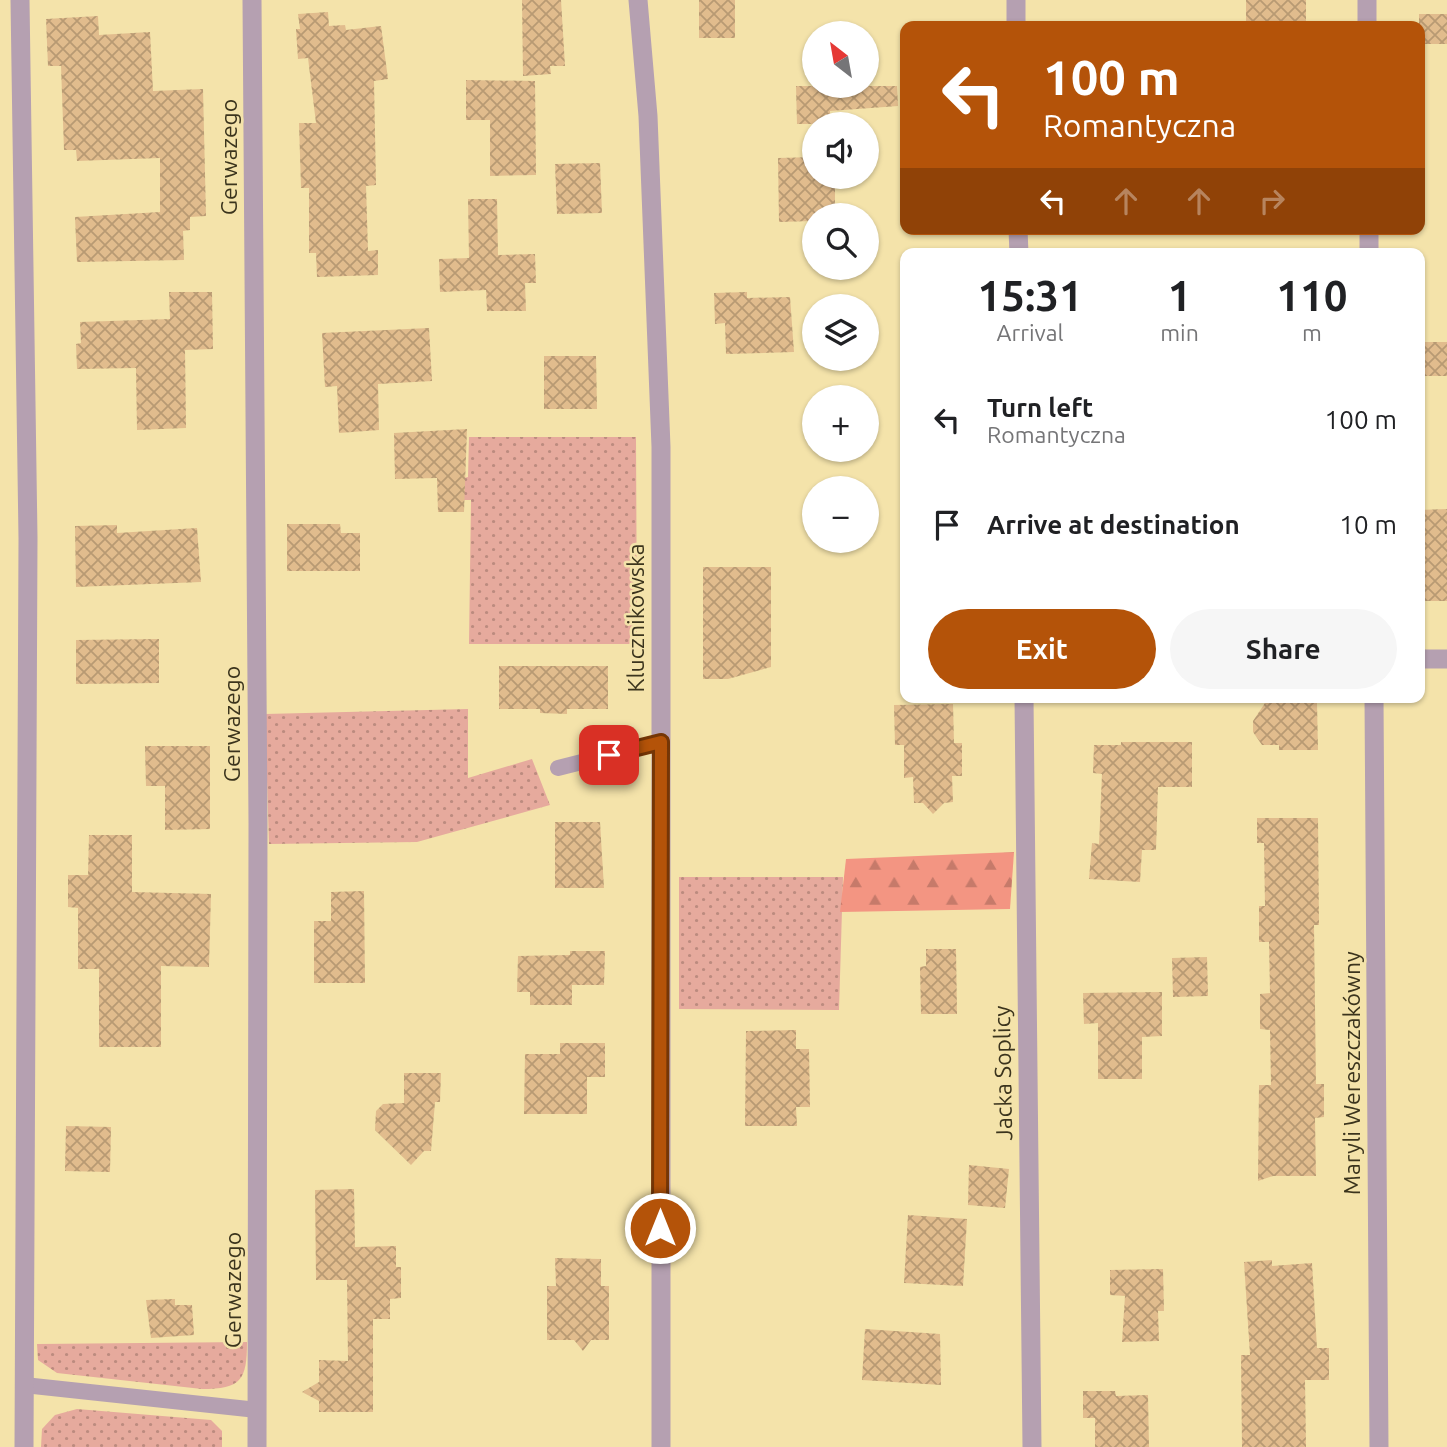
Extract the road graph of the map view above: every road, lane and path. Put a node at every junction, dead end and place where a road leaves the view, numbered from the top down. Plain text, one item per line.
1 (20, 0) edge
2 (252, 0) edge
3 (638, 0) edge
4 (1016, 0) edge
5 (1367, 0) edge
6 (1016, 21) edge
7 (1367, 21) edge
8 (1425, 659) edge
9 (1447, 659) edge
10 (1024, 703) edge
11 (1374, 703) edge
12 (661, 742) junction
13 (558, 768) dead end
14 (24, 1385) junction
15 (257, 1410) junction
16 (24, 1447) edge
17 (257, 1447) edge
18 (660, 1447) edge
19 (1032, 1447) edge
20 (1379, 1447) edge

1 - 14 street
2 - 15 street, Gerwazego
3 - 12 street, Klucznikowska
4 - 6 street
5 - 7 street
8 - 9 street
10 - 19 street, Jacka Soplicy
11 - 20 street, Maryli Wereszczakówny
12 - 13 lane
12 - 18 street, Klucznikowska
14 - 15 lane
14 - 16 street
15 - 17 street, Gerwazego

